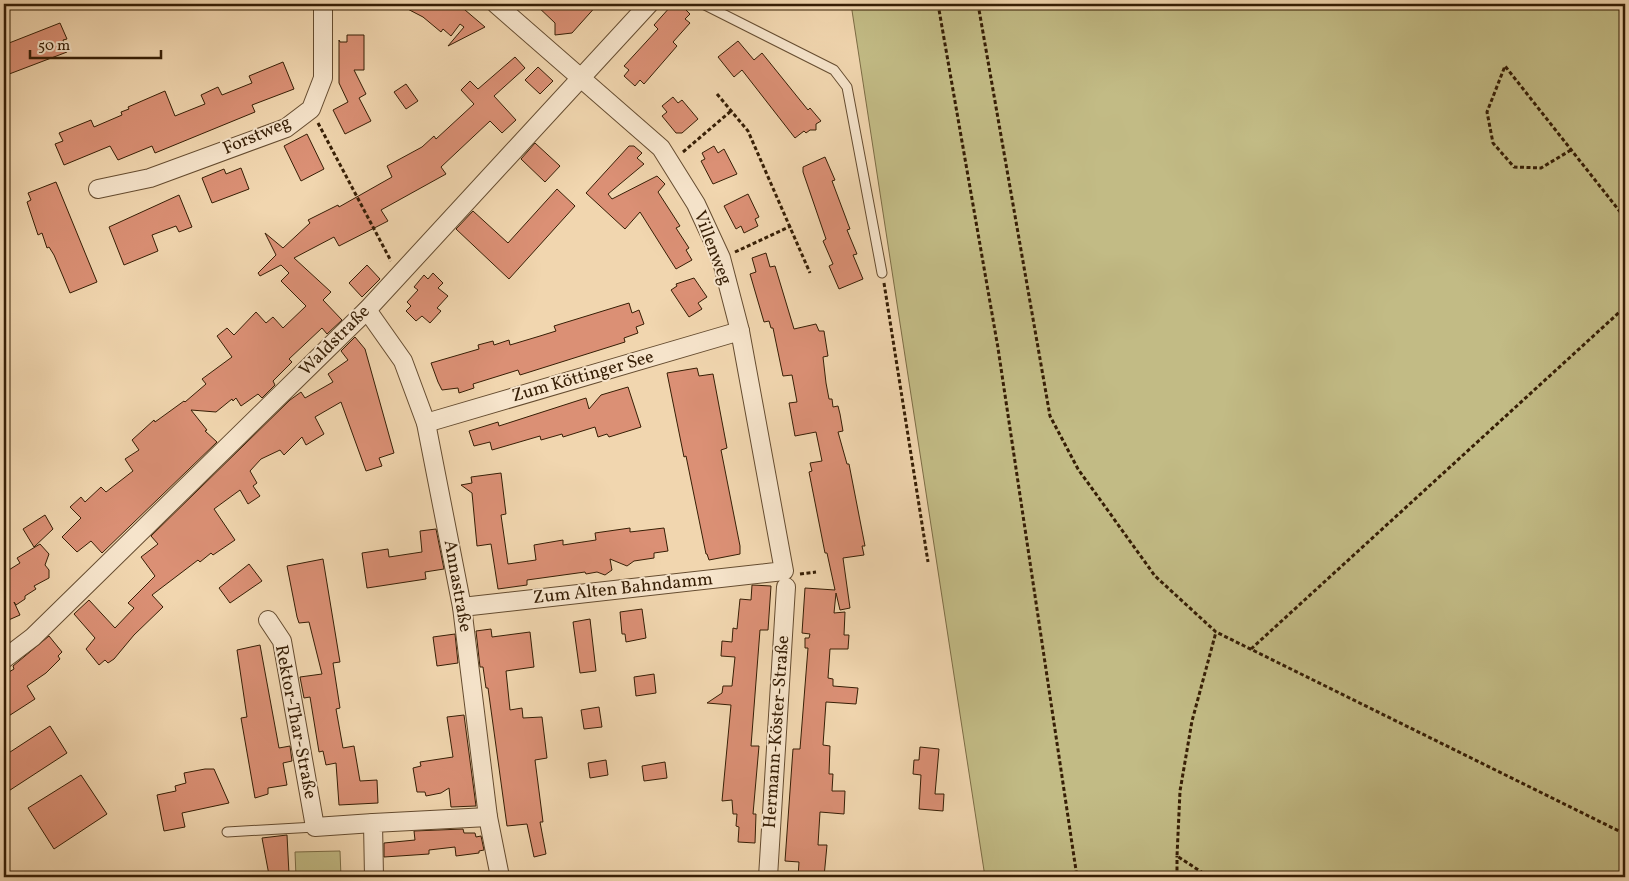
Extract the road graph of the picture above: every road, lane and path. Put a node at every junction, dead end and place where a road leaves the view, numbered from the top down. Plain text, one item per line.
1 (323, 4) edge
2 (496, 4) edge
3 (648, 4) edge
4 (703, 4) edge
5 (938, 4) edge
6 (978, 4) edge
7 (581, 77) junction
8 (717, 94) dead end
9 (311, 109) junction
10 (731, 111) junction
11 (1571, 150) junction
12 (671, 162) junction
13 (98, 188) dead end
14 (1625, 218) edge
15 (791, 226) junction
16 (721, 258) junction
17 (810, 273) dead end
18 (882, 273) joint
19 (399, 276) junction
20 (1625, 306) edge
21 (367, 310) junction
22 (740, 331) junction
23 (426, 423) junction
24 (928, 562) dead end
25 (785, 579) junction
26 (462, 607) junction
27 (268, 620) dead end
28 (1216, 632) junction
29 (1252, 649) junction
30 (4, 659) edge
31 (488, 816) junction
32 (373, 823) junction
33 (315, 827) junction
34 (227, 832) dead end
35 (1625, 834) edge
36 (1177, 856) junction
37 (374, 877) edge
38 (500, 877) edge
39 (768, 877) edge
40 (1077, 877) edge
41 (1177, 877) edge
42 (1209, 877) edge

1 - 9 street, Forstweg
2 - 7 street, Villenweg
3 - 7 street, Waldstraße
4 - 18 lane
5 - 40 path
6 - 28 path
7 - 12 street, Villenweg
7 - 19 street, Waldstraße
8 - 10 path
9 - 13 street, Forstweg
9 - 19 path
10 - 12 path
10 - 15 path
11 - 11 path
11 - 14 path
12 - 16 street, Villenweg
15 - 16 path
15 - 17 path
16 - 22 street, Villenweg
18 - 24 path
19 - 21 street, Waldstraße
20 - 29 path
21 - 23 street, Annastraße
21 - 30 street, Waldstraße
22 - 23 street, Zum Köttinger See
22 - 25 street, Villenweg
23 - 26 street, Annastraße
25 - 26 street, Zum Alten Bahndamm
25 - 39 street, Hermann-Köster-Straße
26 - 31 street, Annastraße
27 - 33 street, Rektor-Thar-Straße
28 - 29 path
28 - 36 path
29 - 35 path
31 - 32 street
31 - 38 street, Annastraße
32 - 33 street
32 - 37 street
33 - 34 lane
36 - 41 path
36 - 42 path

